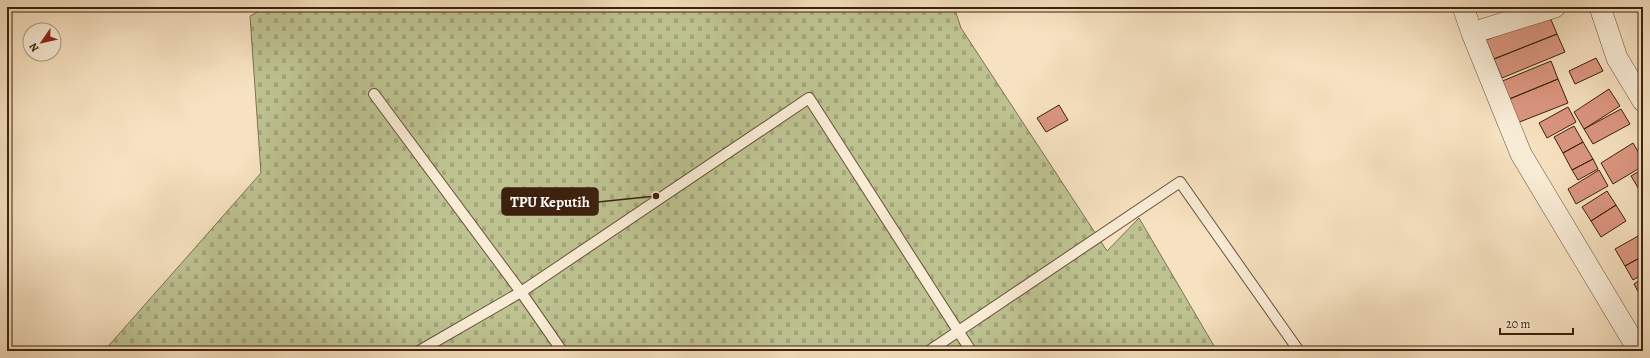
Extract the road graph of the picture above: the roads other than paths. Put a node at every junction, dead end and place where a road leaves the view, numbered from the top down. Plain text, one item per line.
1 (1463, 7) edge
2 (1555, 7) edge
3 (1600, 7) edge
4 (1472, 33) junction
5 (374, 94) dead end
6 (1643, 101) edge
7 (521, 292) junction
8 (957, 332) junction
9 (418, 351) edge
10 (562, 351) edge
11 (929, 351) edge
12 (971, 351) edge
13 (1299, 351) edge
14 (1639, 351) edge

1 - 4 street
2 - 4 street
3 - 6 street
4 - 14 street
5 - 7 lane
7 - 8 lane
7 - 9 lane
7 - 10 lane
8 - 11 lane
8 - 12 lane
8 - 13 lane

